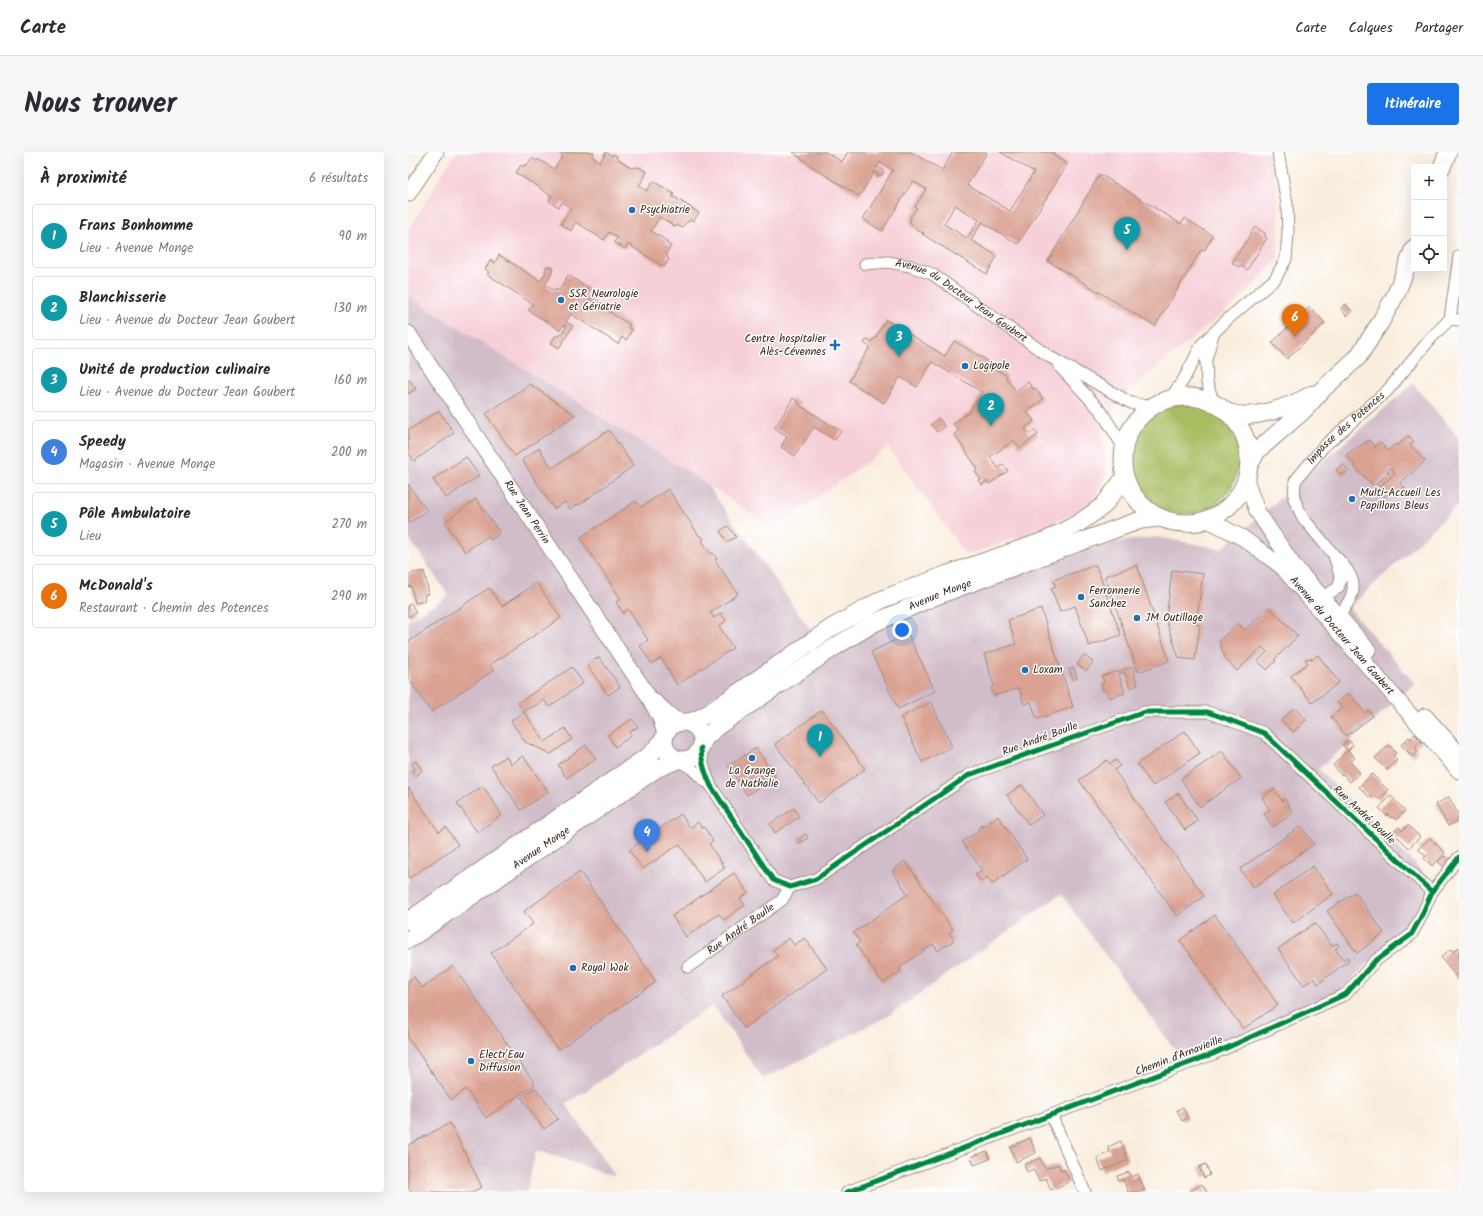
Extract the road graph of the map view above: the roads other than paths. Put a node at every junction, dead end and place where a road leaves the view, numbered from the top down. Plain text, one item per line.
1 (436, 152) edge
2 (1278, 152) edge
3 (1448, 152) edge
4 (1443, 164) edge
5 (410, 188) edge
6 (1411, 256) edge
7 (1459, 256) edge
8 (866, 264) dead end
9 (1454, 320) edge
10 (408, 333) edge
11 (1213, 334) junction
12 (1050, 357) junction
13 (1324, 389) junction
14 (1170, 399) junction
15 (1151, 407) junction
16 (1220, 407) junction
17 (1124, 448) junction
18 (1248, 473) junction
19 (1125, 477) junction
20 (1159, 518) junction
21 (1208, 520) junction
22 (1334, 555) junction
23 (1318, 600) junction
24 (1340, 616) junction
25 (645, 691) junction
26 (685, 722) junction
27 (665, 736) junction
28 (702, 745) junction
29 (1459, 754) edge
30 (679, 760) junction
31 (1459, 771) edge
32 (711, 786) junction
33 (1459, 857) edge
34 (790, 887) junction
35 (1432, 892) junction
36 (408, 921) edge
37 (408, 940) edge
38 (688, 967) dead end
39 (1051, 1115) junction
40 (847, 1192) edge
41 (1085, 1192) edge

1 - 5 main road
2 - 11 street
3 - 4 main road
6 - 13 main road
7 - 9 street
8 - 12 street, Avenue du Docteur Jean Goubert
9 - 22 street, Impasse des Potences
10 - 25 main road, Rue Jean Perrin
11 - 14 street
11 - 16 street
12 - 15 street, Avenue du Docteur Jean Goubert
12 - 17 street, Avenue du Docteur Jean Goubert
13 - 16 main road
13 - 18 main road
14 - 15 main road
14 - 16 main road
15 - 17 main road
16 - 18 main road
17 - 19 main road
18 - 21 main road
18 - 23 main road, Avenue du Docteur Jean Goubert
19 - 20 main road
19 - 26 main road, Avenue Monge
20 - 21 main road
20 - 28 main road, Avenue Monge
21 - 23 main road, Avenue du Docteur Jean Goubert
22 - 23 street, Impasse des Potences
22 - 24 street, Impasse des Potences
23 - 24 main road, Avenue du Docteur Jean Goubert
23 - 31 main road, Avenue du Docteur Jean Goubert
24 - 29 main road, Avenue du Docteur Jean Goubert
25 - 26 main road, Rue Jean Perrin
25 - 27 main road, Rue Jean Perrin
26 - 27 main road
26 - 28 main road
27 - 30 main road
27 - 36 main road, Avenue Monge
28 - 30 main road
28 - 32 street
30 - 32 street
30 - 37 main road, Avenue Monge
32 - 34 street
33 - 35 street, Chemin d'Arnavieille
34 - 35 street, Rue André Boulle
34 - 38 street, Rue André Boulle
35 - 39 street, Chemin d'Arnavieille
39 - 40 street, Chemin d'Arnavieille
39 - 41 street

